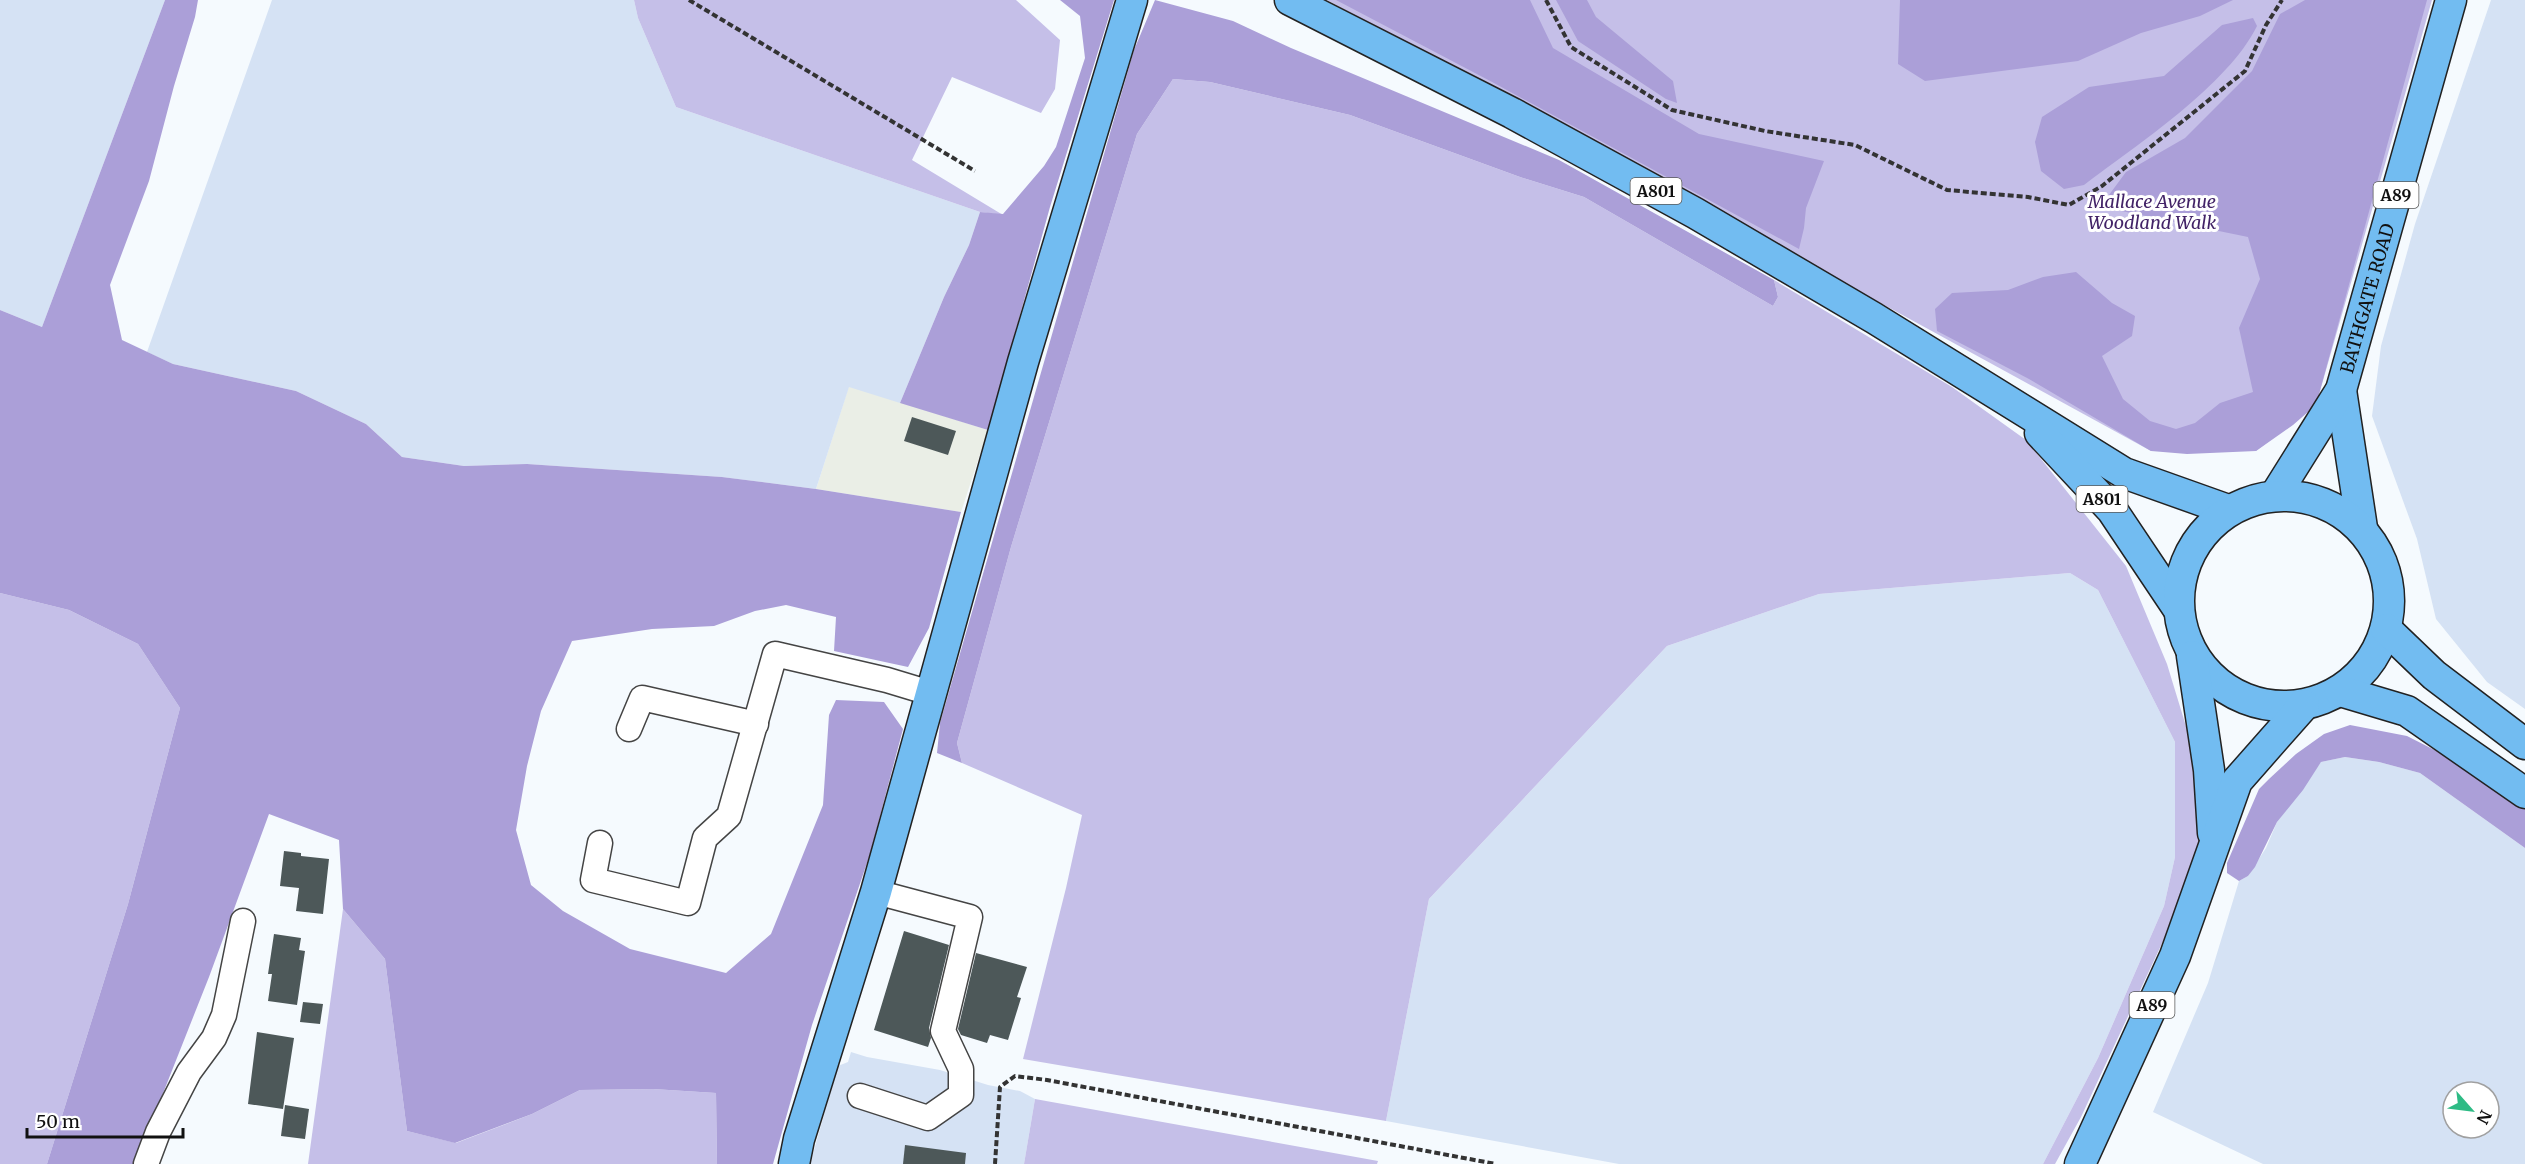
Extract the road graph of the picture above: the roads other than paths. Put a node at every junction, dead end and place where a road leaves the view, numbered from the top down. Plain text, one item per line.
1 (1131, 0) edge
2 (1290, 0) edge
3 (2451, 0) edge
4 (2341, 390) junction
5 (2012, 403) junction
6 (2276, 494) junction
7 (2228, 510) junction
8 (2362, 528) junction
9 (2178, 607) junction
10 (2386, 629) junction
11 (2192, 656) junction
12 (2340, 691) junction
13 (930, 693) junction
14 (2304, 705) junction
15 (756, 724) junction
16 (629, 729) dead end
17 (2525, 744) edge
18 (2525, 793) edge
19 (2214, 842) junction
20 (600, 843) dead end
21 (876, 892) junction
22 (243, 921) dead end
23 (860, 1096) dead end
24 (146, 1164) edge
25 (794, 1164) edge
26 (2080, 1164) edge

1 - 13 main road
2 - 5 main road, A801
3 - 4 main road, BATHGATE ROAD / A89
4 - 6 main road, BATHGATE ROAD / A89
4 - 8 main road, BATHGATE ROAD / A89
5 - 7 main road, A801
5 - 9 main road, A801
6 - 7 main road, A89
6 - 8 main road, A89
7 - 9 main road, A89
8 - 10 main road, A89
9 - 11 main road, A89
10 - 12 main road, A89
10 - 17 main road
11 - 14 main road, A89
11 - 19 main road, A89
12 - 14 main road, A89
12 - 18 main road
13 - 15 street
13 - 21 main road
14 - 19 main road, A89
15 - 16 street
15 - 20 street
19 - 26 main road, A89
21 - 23 street
21 - 25 main road
22 - 24 street

